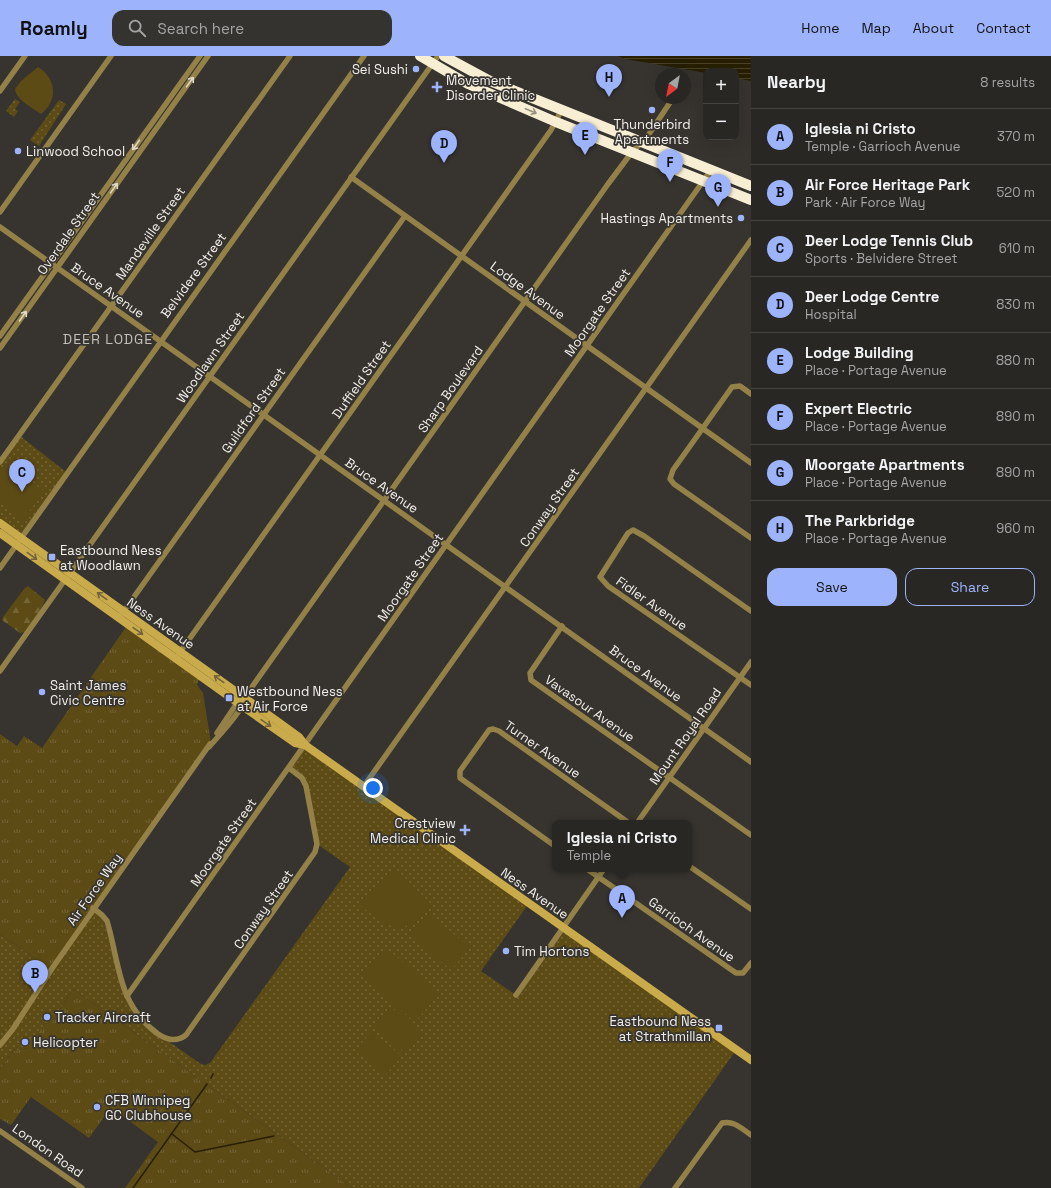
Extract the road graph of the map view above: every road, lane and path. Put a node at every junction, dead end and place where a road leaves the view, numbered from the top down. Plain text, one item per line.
1 (25, 56) edge
2 (111, 56) edge
3 (200, 56) edge
4 (208, 56) edge
5 (290, 56) edge
6 (364, 56) edge
7 (420, 56) edge
8 (444, 56) edge
9 (435, 60) edge
10 (0, 90) edge
11 (670, 104) edge
12 (561, 111) junction
13 (556, 122) junction
14 (149, 128) junction
15 (154, 132) junction
16 (640, 143) junction
17 (632, 152) junction
18 (711, 170) junction
19 (351, 177) junction
20 (704, 180) junction
21 (751, 186) edge
22 (751, 200) edge
23 (0, 212) edge
24 (405, 216) junction
25 (0, 227) edge
26 (751, 240) edge
27 (461, 256) junction
28 (52, 264) junction
29 (57, 268) junction
30 (525, 301) junction
31 (112, 306) junction
32 (0, 336) edge
33 (160, 341) junction
34 (587, 346) junction
35 (0, 348) edge
36 (210, 376) junction
37 (646, 388) junction
38 (751, 394) edge
39 (264, 414) junction
40 (702, 428) junction
41 (321, 455) junction
42 (0, 462) edge
43 (751, 462) edge
44 (385, 500) junction
45 (0, 523) edge
46 (0, 533) edge
47 (751, 538) edge
48 (18, 541) junction
49 (446, 544) junction
50 (0, 568) edge
51 (67, 576) junction
52 (506, 587) junction
53 (751, 611) edge
54 (122, 615) junction
55 (562, 626) junction
56 (178, 655) junction
57 (751, 662) edge
58 (0, 671) edge
59 (740, 677) junction
60 (751, 685) edge
61 (243, 699) junction
62 (704, 728) junction
63 (305, 745) junction
64 (751, 762) edge
65 (289, 768) junction
66 (670, 777) junction
67 (364, 786) junction
68 (625, 820) edge
69 (639, 820) edge
70 (751, 835) edge
71 (552, 844) edge
72 (692, 868) edge
73 (592, 872) edge
74 (602, 872) edge
75 (599, 877) junction
76 (94, 908) junction
77 (751, 909) edge
78 (563, 927) junction
79 (751, 963) edge
80 (516, 995) dead end
81 (127, 996) junction
82 (0, 1045) edge
83 (751, 1060) edge
84 (0, 1130) edge
85 (751, 1135) edge
86 (82, 1188) edge
87 (675, 1188) edge

1 - 10 street
2 - 23 street
3 - 14 street, Overdale Street
15 -> 4 street, Overdale Street
5 - 31 street, Mandeville Street
6 - 33 street, Belvidere Street
7 - 9 highway
8 - 12 highway
9 -> 13 highway
9 - 19 street, Woodlawn Street
11 - 16 street, Sharp Boulevard
12 - 13 street, Duffield Street
12 - 16 highway
13 - 17 highway
13 - 27 street, Duffield Street
14 - 15 street
14 -> 28 street, Overdale Street
29 -> 15 street, Overdale Street
16 - 17 street, Sharp Boulevard
16 - 18 highway
17 - 20 highway
17 - 30 street, Sharp Boulevard
18 - 20 street, Moorgate Street
18 - 21 highway
19 - 24 street, Lodge Avenue
19 - 36 street, Woodlawn Street
20 - 22 highway
20 - 34 street, Moorgate Street
24 - 27 street, Lodge Avenue
24 - 39 street, Guildford Street
25 - 28 street, Bruce Avenue
26 - 37 street, Conway Street
27 - 30 street, Lodge Avenue
27 - 41 street, Duffield Street
28 - 29 street, Bruce Avenue
28 - 32 street, Overdale Street
29 - 31 street, Bruce Avenue
35 -> 29 street, Overdale Street
30 - 34 street, Lodge Avenue
30 - 44 street, Sharp Boulevard
31 - 33 street, Bruce Avenue
31 - 42 street, Mandeville Street
33 - 36 street, Bruce Avenue
33 - 48 street, Belvidere Street
34 - 37 street, Lodge Avenue
34 - 49 street, Moorgate Street
36 - 39 street, Bruce Avenue
36 - 51 street, Woodlawn Street
37 - 40 street, Lodge Avenue
37 - 52 street, Conway Street
38 - 40 street
39 - 41 street, Bruce Avenue
39 - 54 street, Guildford Street
40 - 43 street, Lodge Avenue
40 - 47 street
41 - 44 street, Bruce Avenue
41 - 56 street, Duffield Street
44 - 49 street, Bruce Avenue
44 - 61 street, Sharp Boulevard
45 - 48 main road, Ness Avenue
46 - 48 main road, Ness Avenue
48 - 50 street, Belvidere Street
48 - 51 main road, Ness Avenue
49 - 52 street, Bruce Avenue
49 - 63 street, Moorgate Street
51 - 54 main road, Ness Avenue
51 - 58 street, Woodlawn Street
52 - 55 street, Bruce Avenue
52 - 67 street, Conway Street
53 - 59 street, Fidler Avenue
54 - 56 main road, Ness Avenue
55 - 62 street, Bruce Avenue
55 - 66 street, Vavasour Avenue
56 - 61 main road, Ness Avenue
57 - 59 street, Mount Royal Road
59 - 60 street
59 - 62 street, Mount Royal Road
61 - 63 main road, Ness Avenue
61 - 76 street, Air Force Way
62 - 64 street, Bruce Avenue
62 - 66 street, Mount Royal Road
63 - 65 street, Moorgate Street
63 - 67 main road, Ness Avenue
65 - 81 street, Moorgate Street
65 - 81 street, Conway Street
66 - 69 street, Mount Royal Road
66 - 70 street, Vavasour Avenue
67 - 78 main road, Ness Avenue
68 - 71 street, Turner Avenue
72 - 77 street
73 - 75 street
74 - 75 street
75 - 78 street
75 - 79 street, Garrioch Avenue
76 - 81 street
76 - 82 street, Air Force Way
78 - 80 street
78 - 83 main road, Ness Avenue
84 - 86 street, London Road
85 - 87 street

